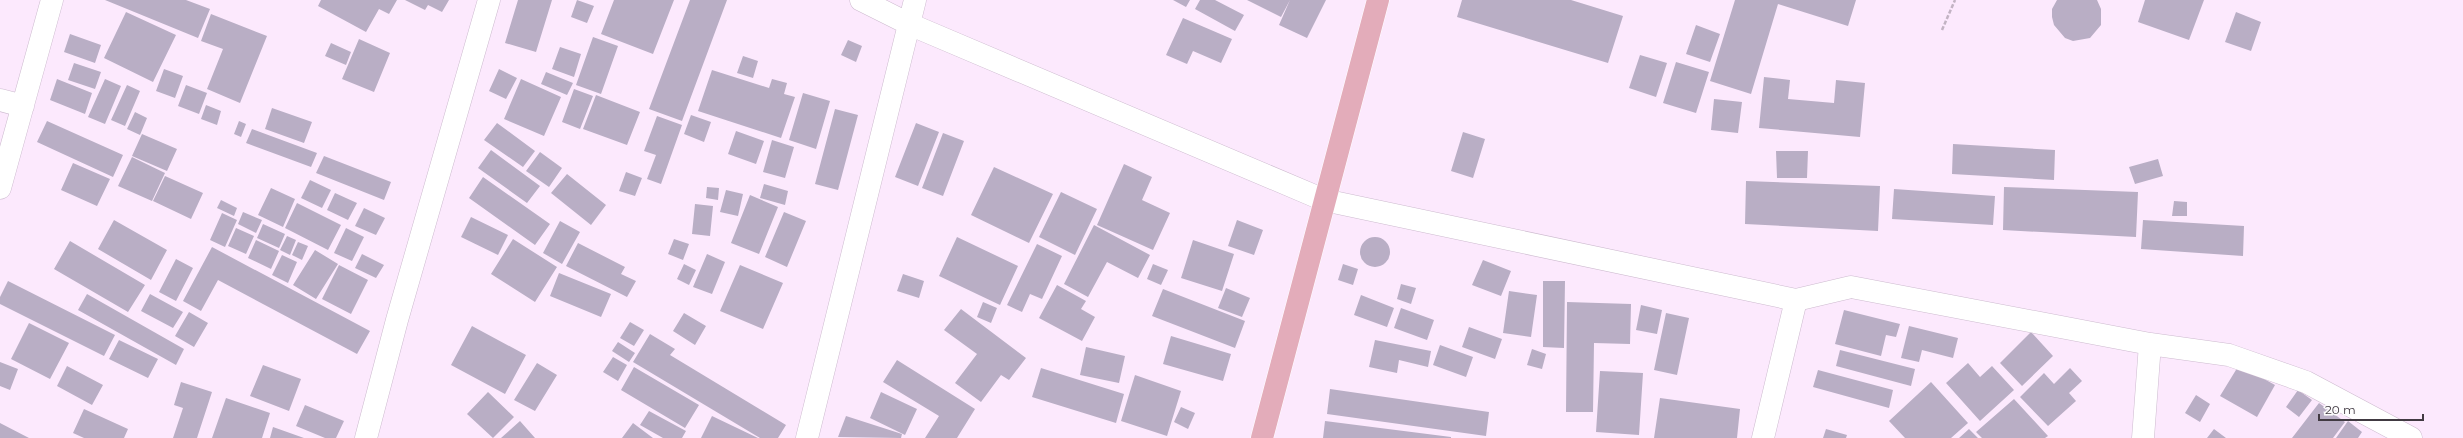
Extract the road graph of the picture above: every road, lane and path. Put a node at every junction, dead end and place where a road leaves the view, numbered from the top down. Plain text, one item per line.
1 (52, 0) edge
2 (489, 0) edge
3 (861, 0) edge
4 (915, 0) edge
5 (1378, 0) edge
6 (1955, 0) edge
7 (909, 24) junction
8 (1942, 30) dead end
9 (0, 100) edge
10 (22, 106) junction
11 (0, 188) edge
12 (1324, 200) junction
13 (1796, 300) junction
14 (2150, 344) junction
15 (366, 438) edge
16 (807, 438) edge
17 (1262, 438) edge
18 (1763, 438) edge
19 (2143, 438) edge
20 (2411, 438) edge

1 - 10 street
2 - 15 street
3 - 7 street
4 - 7 street
5 - 12 main road
6 - 8 path
7 - 12 street
7 - 16 street
9 - 10 street
10 - 11 street
12 - 13 street
12 - 17 main road
13 - 14 street
13 - 18 street
14 - 19 street
14 - 20 street

